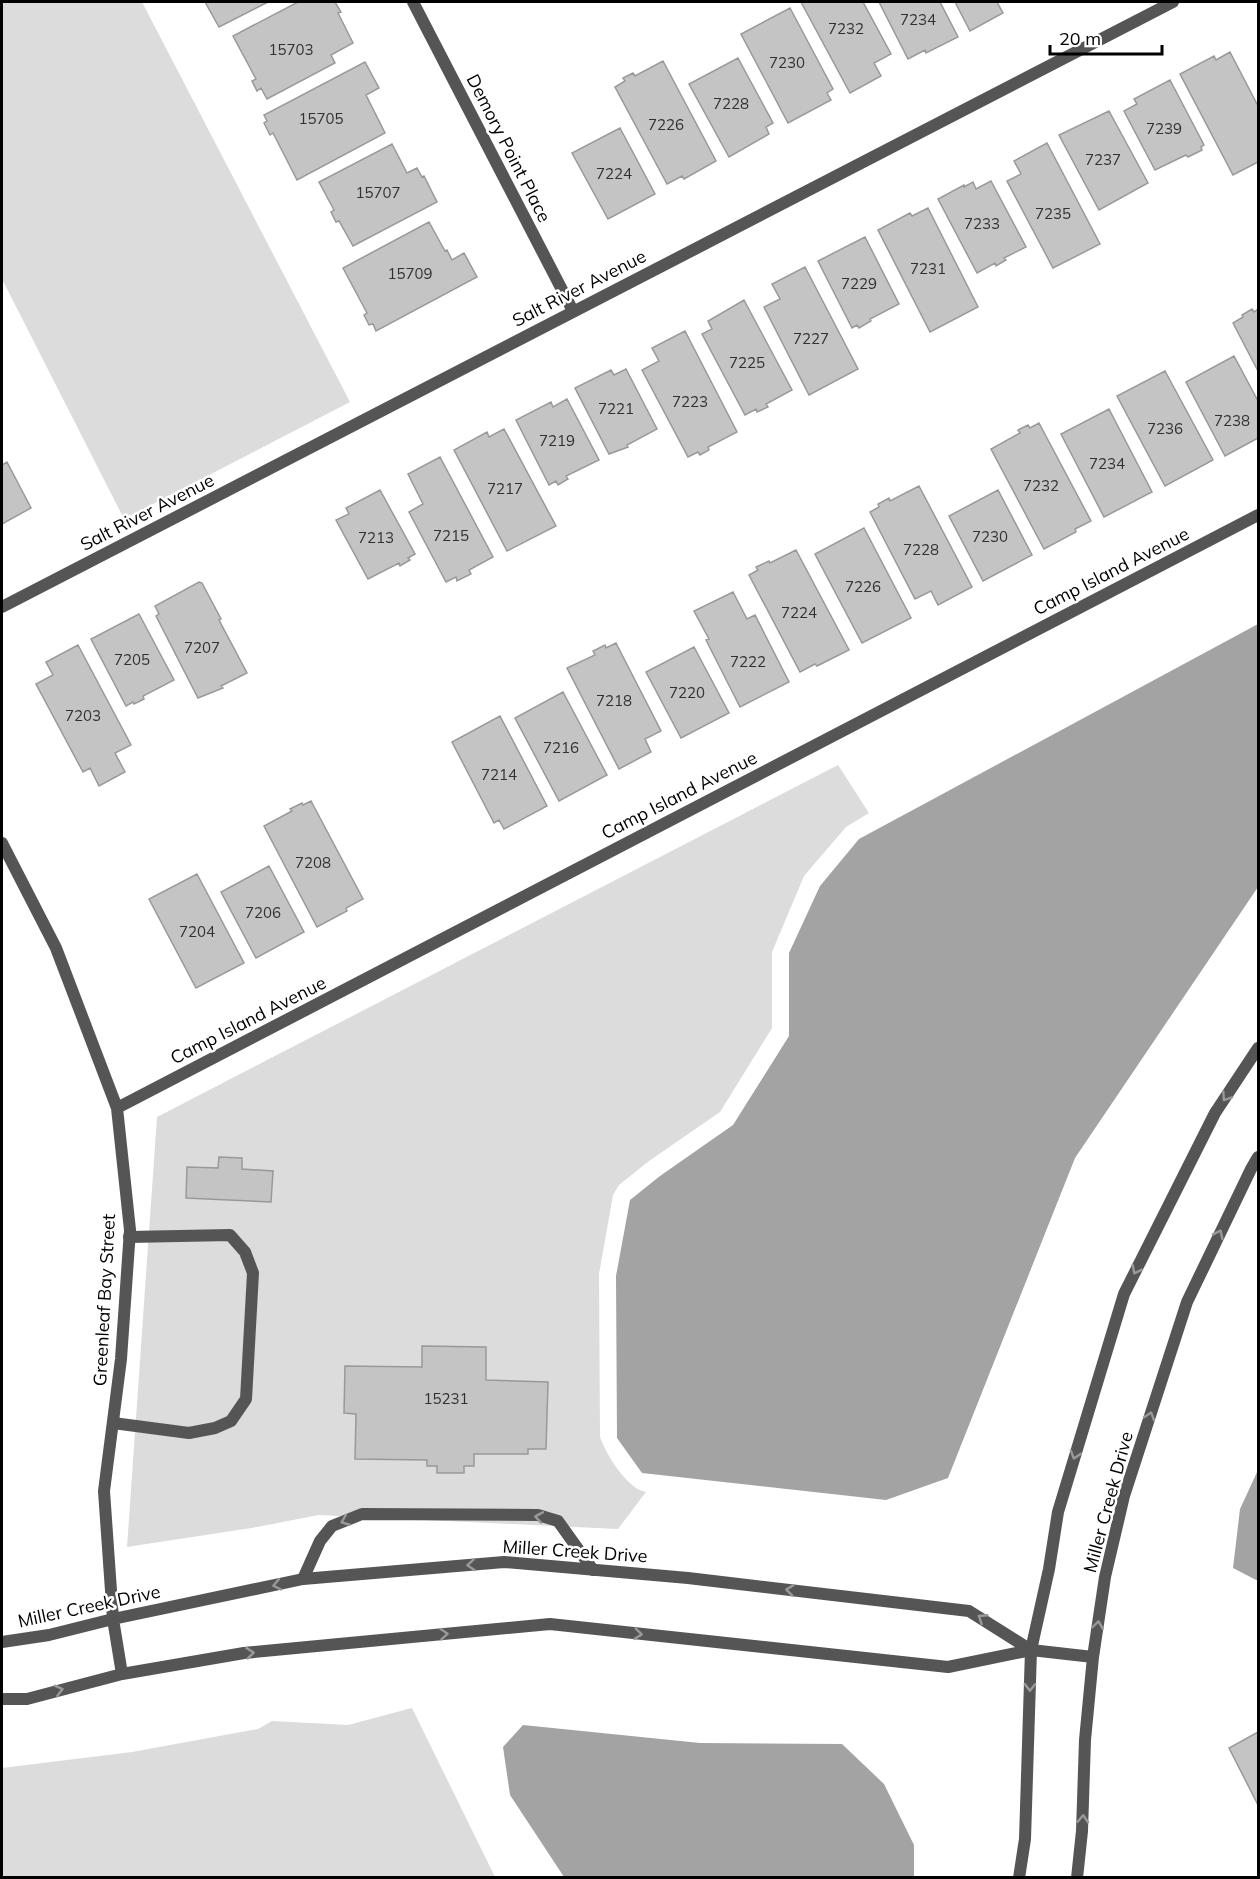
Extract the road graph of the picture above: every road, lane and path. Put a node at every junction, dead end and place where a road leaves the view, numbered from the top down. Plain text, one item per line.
1 (413, 2) edge
2 (1173, 2) edge
3 (573, 311) junction
4 (1258, 515) edge
5 (2, 607) edge
6 (2, 843) edge
7 (1258, 1048) edge
8 (117, 1108) junction
9 (1258, 1157) edge
10 (129, 1237) junction
11 (113, 1423) junction
12 (593, 1570) junction
13 (303, 1579) junction
14 (113, 1619) junction
15 (2, 1642) edge
16 (1030, 1650) junction
17 (1094, 1657) junction
18 (122, 1674) junction
19 (2, 1700) edge
20 (1019, 1878) edge
21 (1077, 1878) edge

1 - 3 street, Demory Point Place
2 - 3 street, Salt River Avenue
3 - 5 street, Salt River Avenue
4 - 8 street, Camp Island Avenue
6 - 8 street, Greenleaf Bay Street
7 -> 16 street
8 - 10 street, Greenleaf Bay Street
17 -> 9 street, Miller Creek Drive
10 - 11 street, Greenleaf Bay Street
10 - 11 street
11 - 14 street, Greenleaf Bay Street
12 -> 13 street, Miller Creek Drive
12 -> 13 street
16 -> 12 street, Miller Creek Drive
13 -> 14 street, Miller Creek Drive
14 - 15 street, Miller Creek Drive
14 - 18 street, Greenleaf Bay Street
16 - 17 street
18 -> 16 street
16 -> 20 street
21 -> 17 street, Miller Creek Drive
19 -> 18 street

